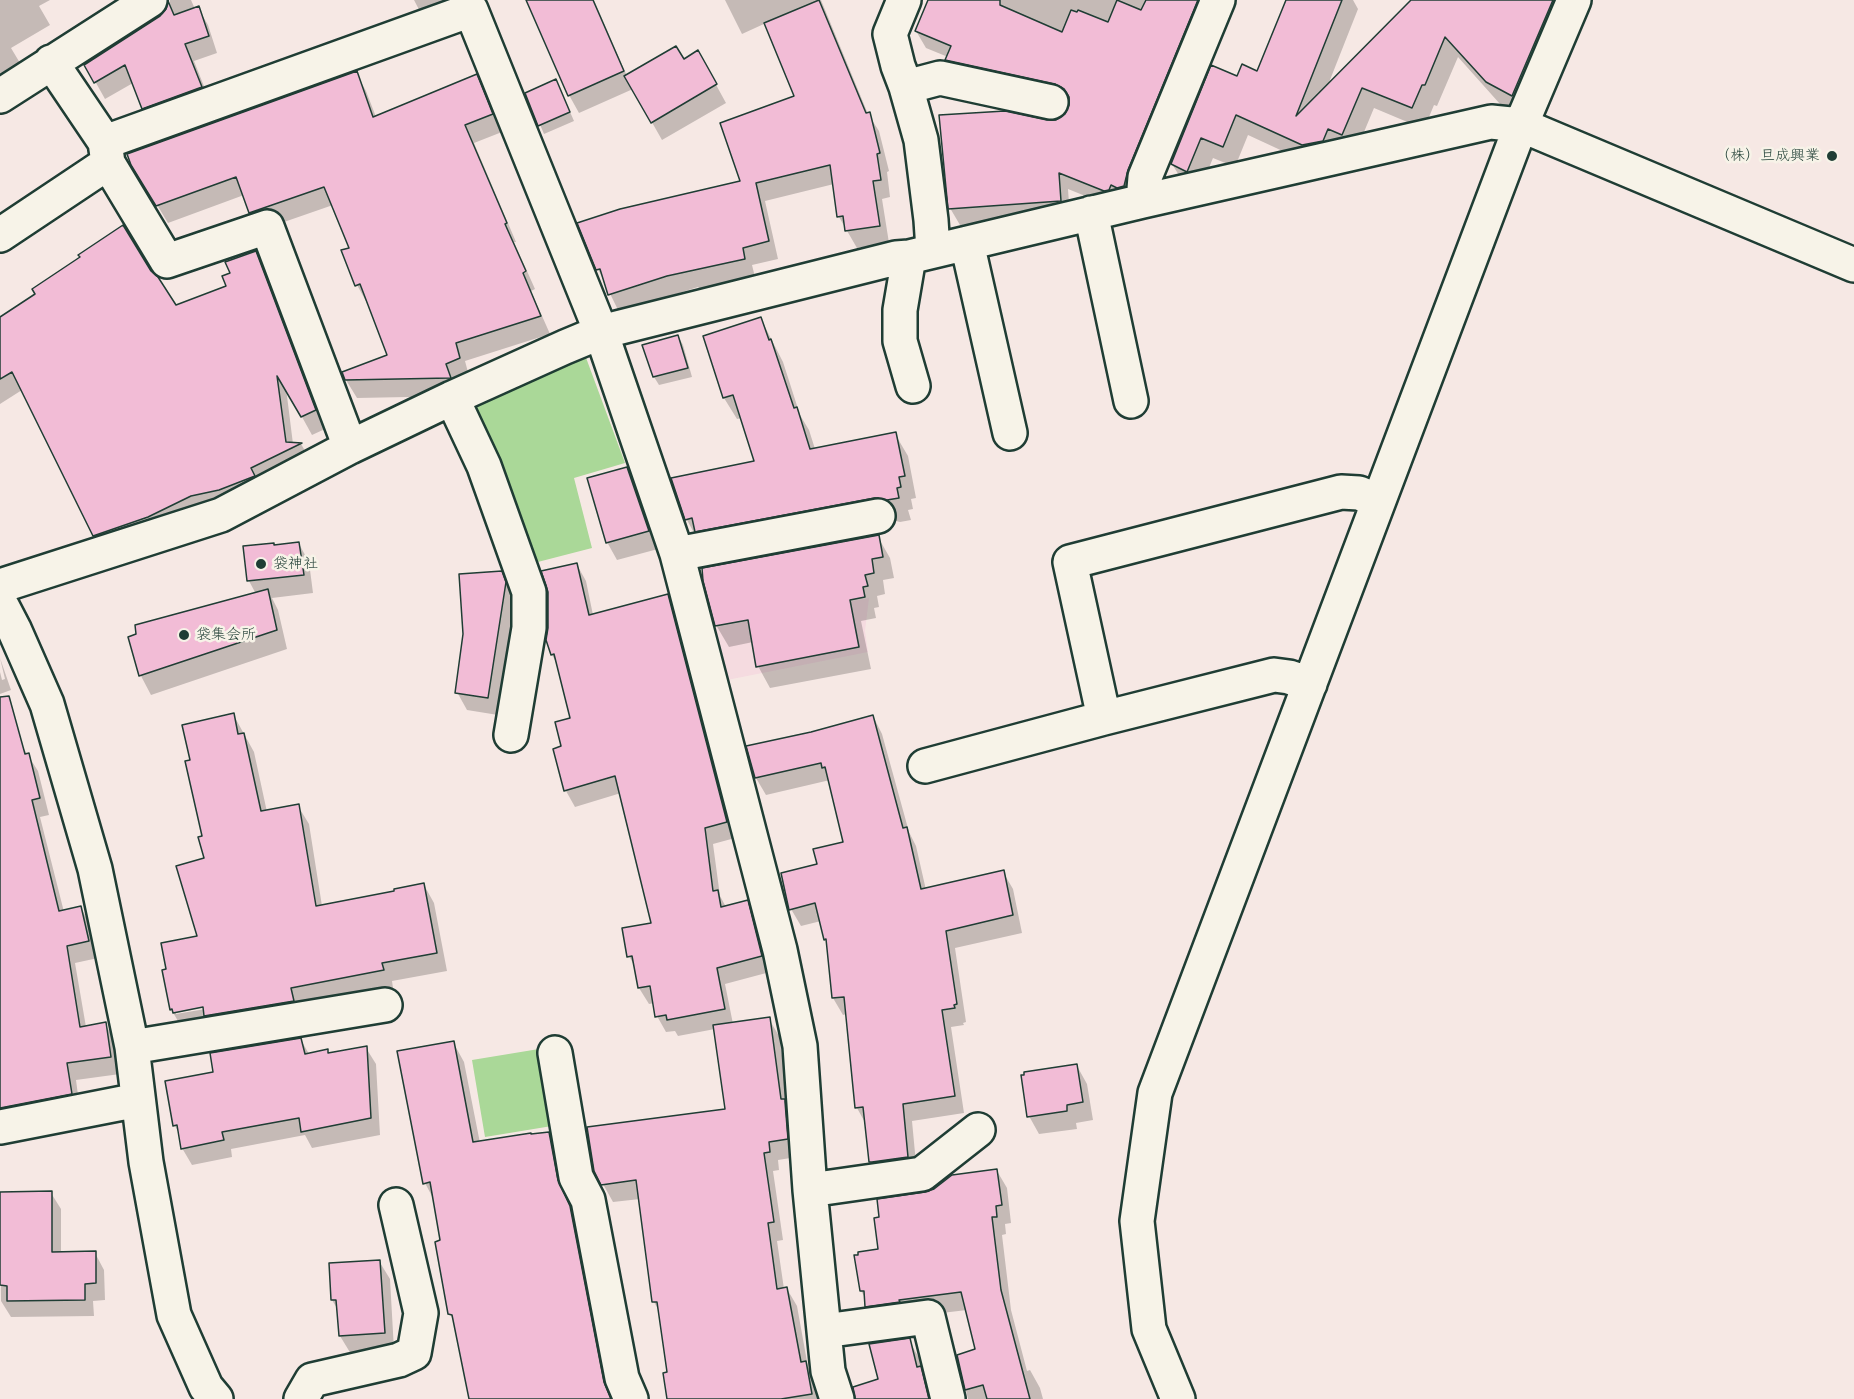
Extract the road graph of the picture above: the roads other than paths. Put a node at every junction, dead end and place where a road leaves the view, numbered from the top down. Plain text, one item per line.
1 (150, 0) edge
2 (904, 0) edge
3 (1218, 0) edge
4 (1574, 0) edge
5 (482, 5) edge
6 (51, 62) junction
7 (906, 87) junction
8 (0, 96) edge
9 (1051, 102) dead end
10 (1521, 125) junction
11 (106, 152) junction
12 (1143, 201) junction
13 (1091, 213) junction
14 (0, 235) edge
15 (968, 243) junction
16 (921, 253) junction
17 (1854, 265) edge
18 (601, 332) junction
19 (913, 386) dead end
20 (452, 398) junction
21 (1131, 401) dead end
22 (1010, 433) dead end
23 (350, 447) junction
24 (1378, 501) junction
25 (878, 516) dead end
26 (676, 554) junction
27 (0, 586) edge
28 (0, 602) edge
29 (1310, 684) junction
30 (1104, 718) junction
31 (511, 735) dead end
32 (925, 766) dead end
33 (385, 1005) dead end
34 (132, 1047) junction
35 (555, 1053) dead end
36 (138, 1100) junction
37 (0, 1127) edge
38 (978, 1130) dead end
39 (810, 1190) junction
40 (396, 1205) dead end
41 (824, 1331) junction
42 (216, 1399) edge
43 (301, 1399) edge
44 (631, 1399) edge
45 (837, 1399) edge
46 (948, 1399) edge
47 (1178, 1399) edge

1 - 6 street
2 - 7 street
3 - 12 street
4 - 10 street
5 - 11 street
5 - 18 street
6 - 8 street
6 - 11 street
7 - 9 street
7 - 16 street
10 - 12 street
10 - 17 street
10 - 24 street
11 - 14 street
11 - 23 street
12 - 13 street
13 - 15 street
13 - 21 street
15 - 16 street
15 - 22 street
16 - 18 street
16 - 19 street
18 - 20 street
18 - 26 street
20 - 23 street
20 - 31 street
23 - 27 street
24 - 29 street
24 - 30 street
25 - 26 street
26 - 39 street
28 - 34 street
29 - 30 street
29 - 47 street
30 - 32 street
33 - 34 street
34 - 36 street
35 - 44 street
36 - 37 street
36 - 42 street
38 - 39 street
39 - 41 street
40 - 43 street
41 - 45 street
41 - 46 street

